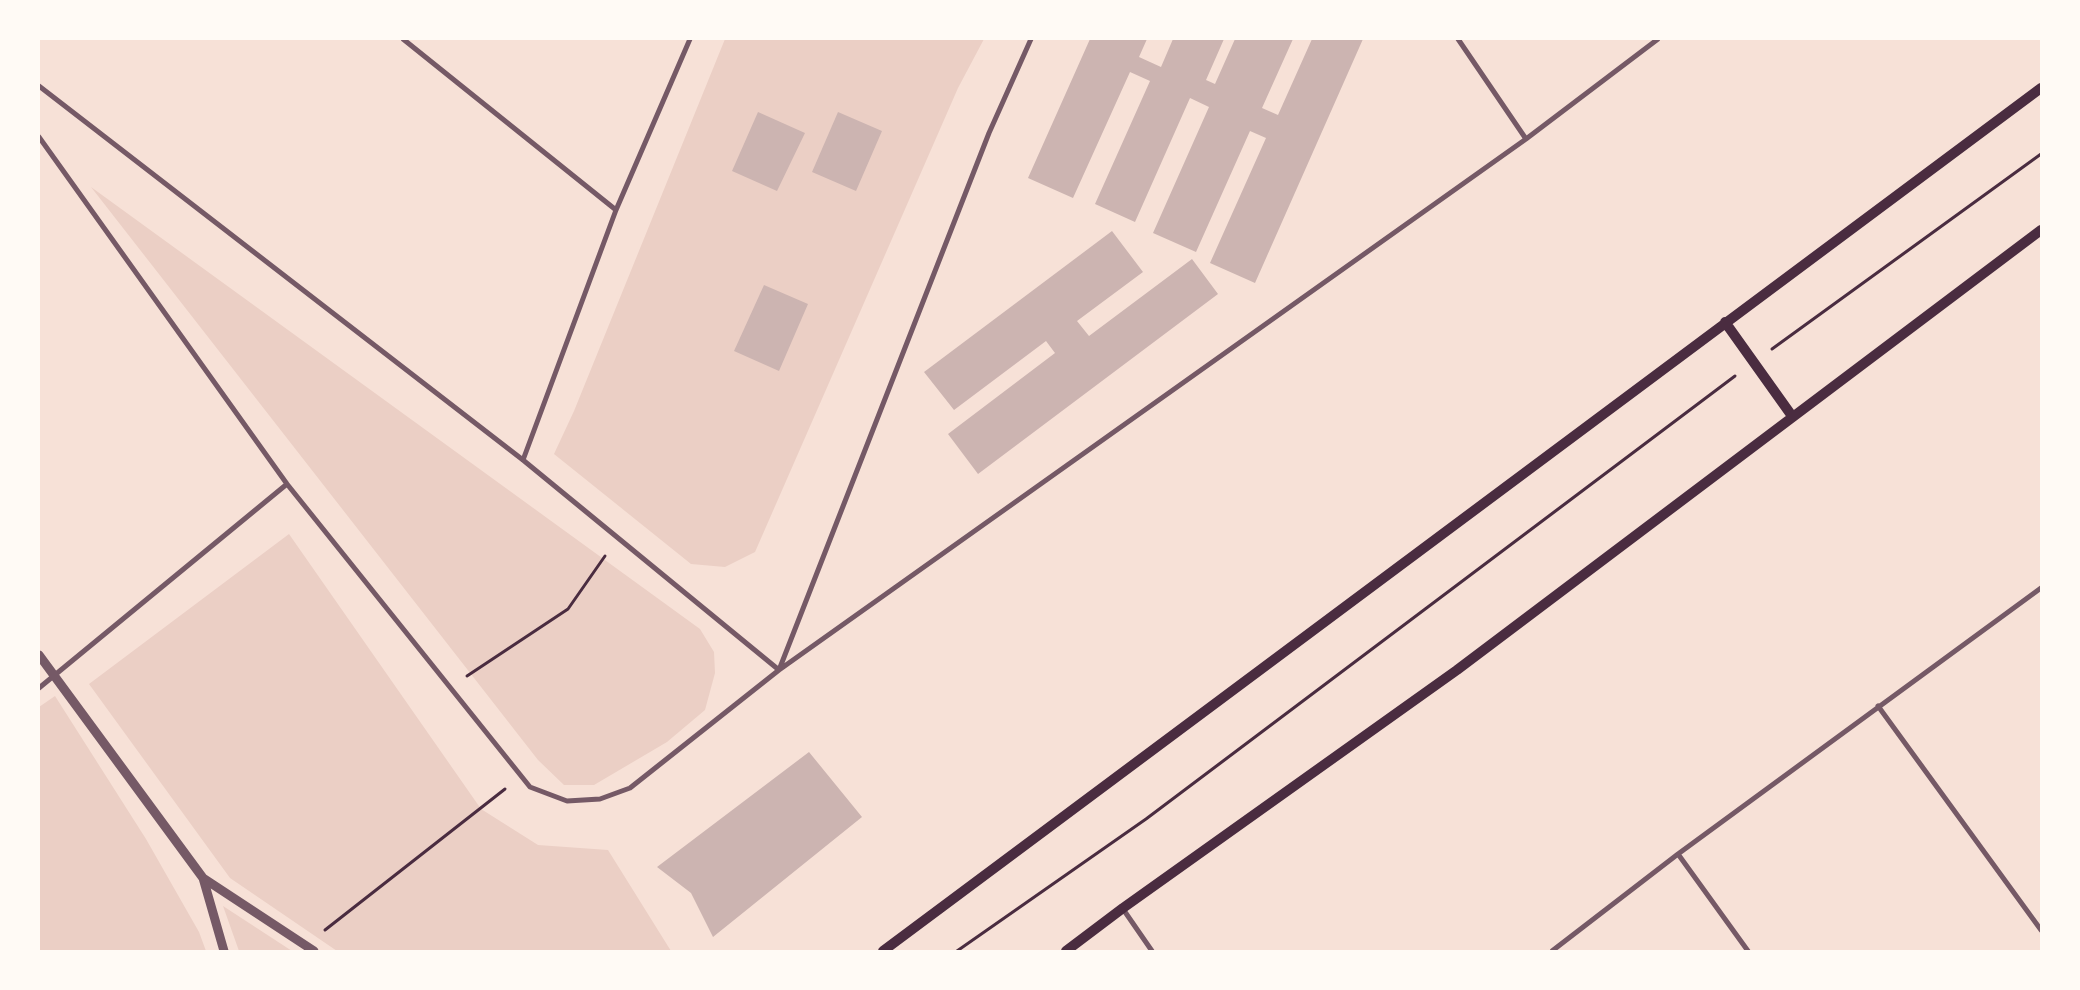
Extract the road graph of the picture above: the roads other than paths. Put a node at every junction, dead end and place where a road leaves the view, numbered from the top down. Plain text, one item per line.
1 (403, 39) edge
2 (690, 39) edge
3 (1031, 39) edge
4 (1458, 39) edge
5 (1658, 39) edge
6 (39, 86) edge
7 (2041, 88) edge
8 (39, 137) edge
9 (1526, 139) junction
10 (616, 210) junction
11 (2041, 230) edge
12 (1726, 322) junction
13 (1792, 416) junction
14 (523, 460) junction
15 (287, 484) junction
16 (2041, 588) edge
17 (39, 655) edge
18 (779, 670) junction
19 (55, 677) junction
20 (39, 688) edge
21 (1878, 706) junction
22 (1678, 854) junction
23 (203, 878) junction
24 (1123, 908) junction
25 (2041, 930) edge
26 (224, 951) edge
27 (314, 951) edge
28 (883, 951) edge
29 (1066, 951) edge
30 (1152, 951) edge
31 (1552, 951) edge
32 (1748, 951) edge

1 - 10 street
2 - 10 street
3 - 18 street
4 - 9 street
5 - 9 street
6 - 14 street
7 - 12 main road
8 - 15 street
9 - 18 street
10 - 14 street
11 - 13 main road
12 - 13 main road
12 - 28 main road
13 - 24 main road
14 - 18 street
15 - 18 street
15 - 19 street
16 - 21 street
17 - 19 street
19 - 20 street
19 - 23 street
21 - 22 street
21 - 25 street
22 - 31 street
22 - 32 street
23 - 26 street
23 - 27 street
24 - 29 main road
24 - 30 street

